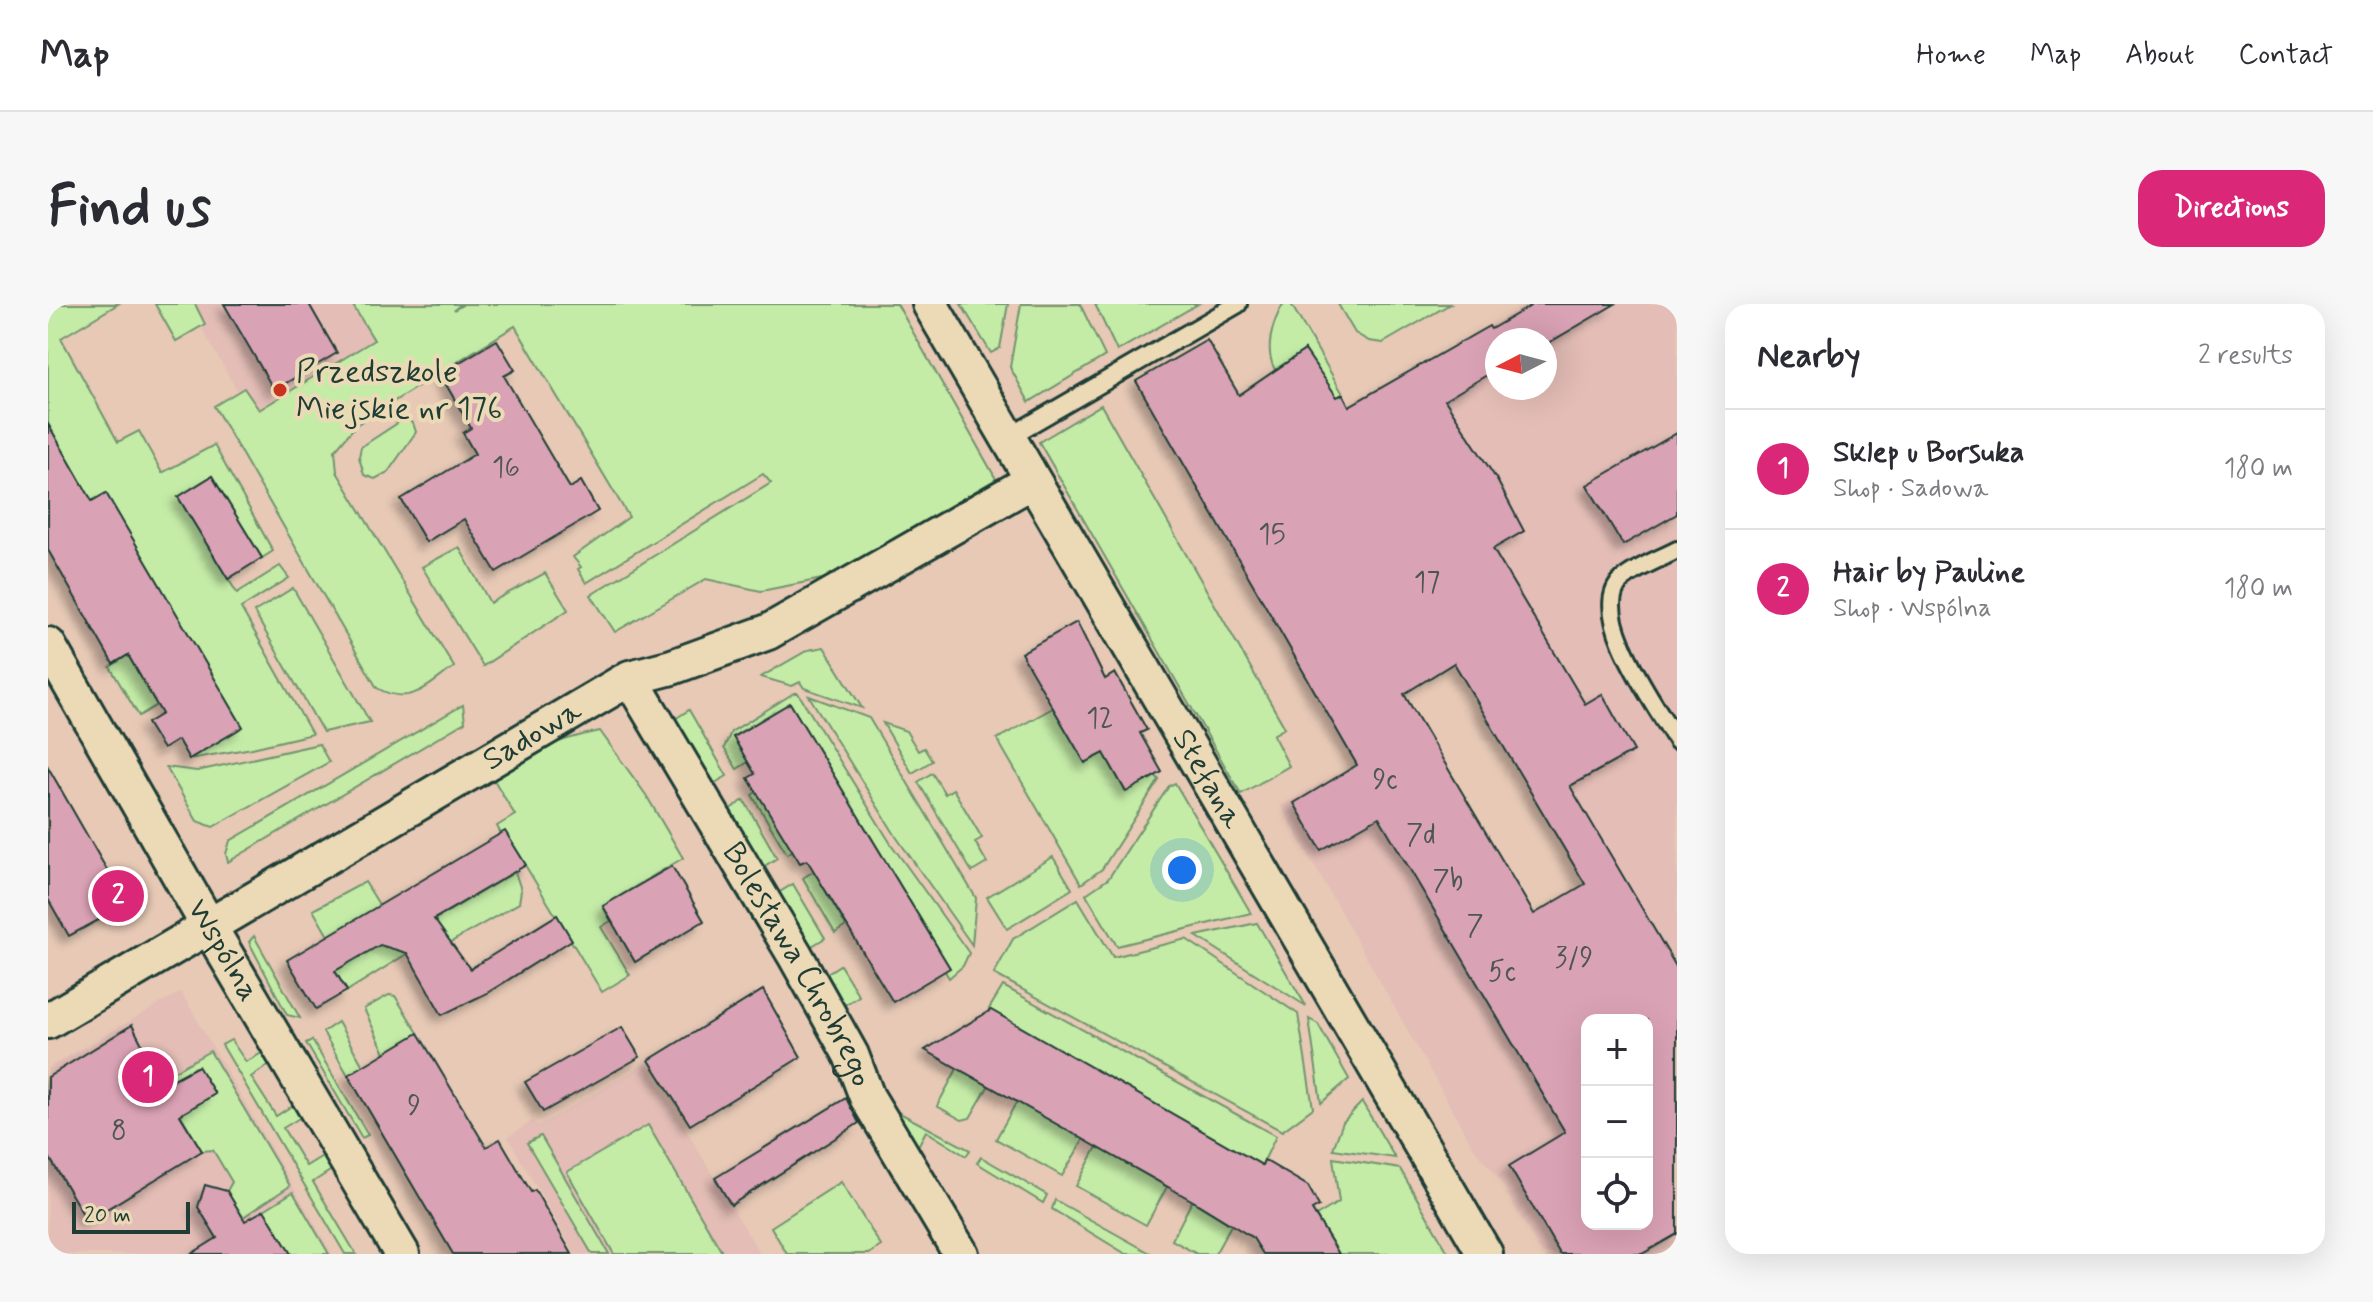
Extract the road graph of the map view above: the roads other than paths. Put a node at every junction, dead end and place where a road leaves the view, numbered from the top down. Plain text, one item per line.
1 (930, 304) edge
2 (1238, 304) edge
3 (1007, 438) junction
4 (1032, 481) junction
5 (1677, 550) edge
6 (48, 645) edge
7 (630, 678) junction
8 (1677, 741) edge
9 (208, 925) junction
10 (48, 1021) edge
11 (402, 1254) edge
12 (961, 1254) edge
13 (1485, 1254) edge

1 - 3 street, Stefana
2 - 3 lane
3 - 4 street, Stefana
4 - 7 street, Sadowa
4 - 13 street, Stefana
5 - 8 lane
6 - 9 street, Wspólna
7 - 9 street, Sadowa
7 - 12 street, Bolesława Chrobrego
9 - 10 street, Sadowa
9 - 11 street, Wspólna

